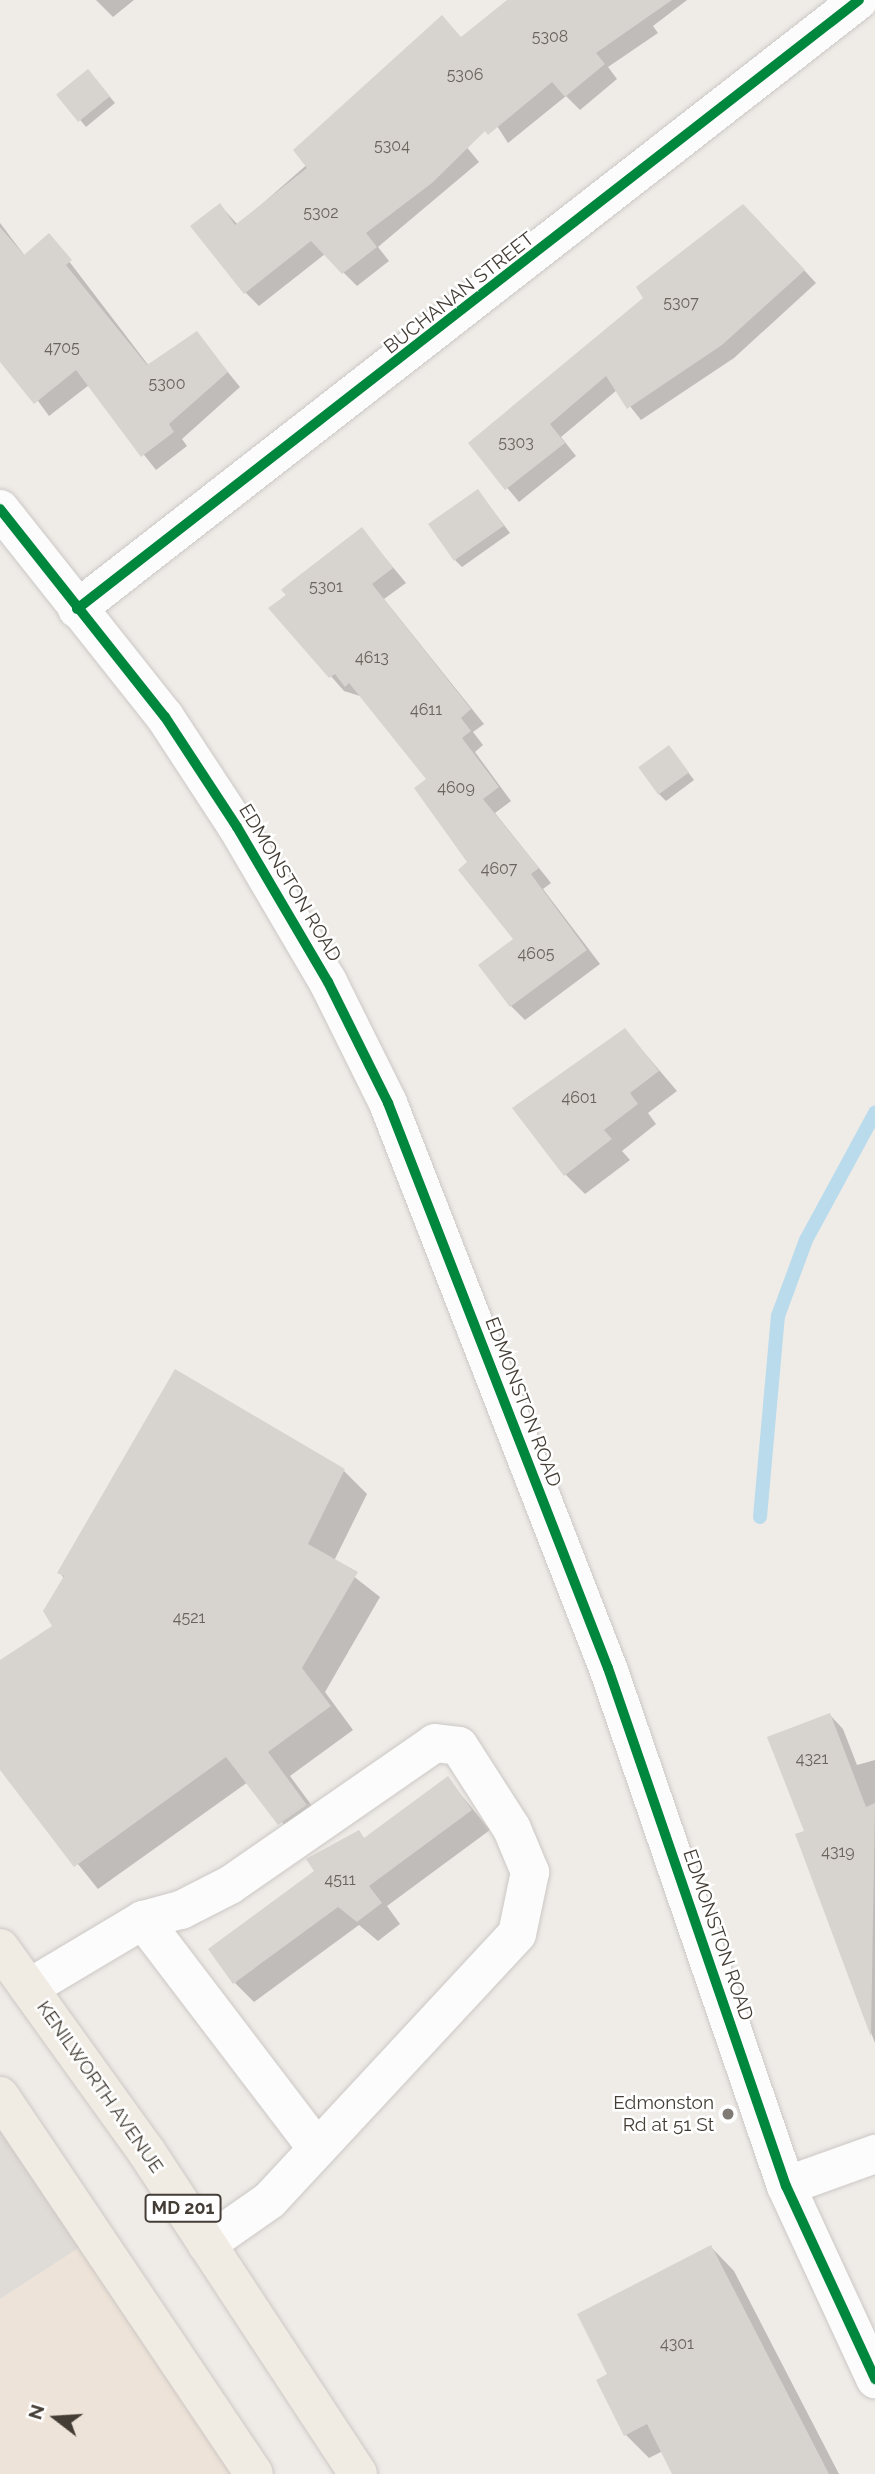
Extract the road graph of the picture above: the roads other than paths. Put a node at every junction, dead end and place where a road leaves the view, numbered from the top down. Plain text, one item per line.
1 (859, 0) edge
2 (0, 509) edge
3 (77, 609) junction
4 (143, 1920) junction
5 (0, 1948) edge
6 (29, 1988) junction
7 (0, 2096) edge
8 (317, 2148) junction
9 (875, 2154) edge
10 (786, 2186) junction
11 (206, 2244) junction
12 (875, 2379) edge
13 (254, 2474) edge
14 (358, 2474) edge

1 - 3 street, BUCHANAN STREET
2 - 3 street, EDMONSTON ROAD
3 - 10 street, EDMONSTON ROAD
4 - 6 street
4 - 8 street
4 - 8 street
5 - 6 main road, KENILWORTH AVENUE / MD 201
6 - 11 main road, KENILWORTH AVENUE / MD 201
7 - 13 main road
8 - 11 street
9 - 10 street
10 - 12 street, EDMONSTON ROAD
11 - 14 main road, KENILWORTH AVENUE / MD 201

